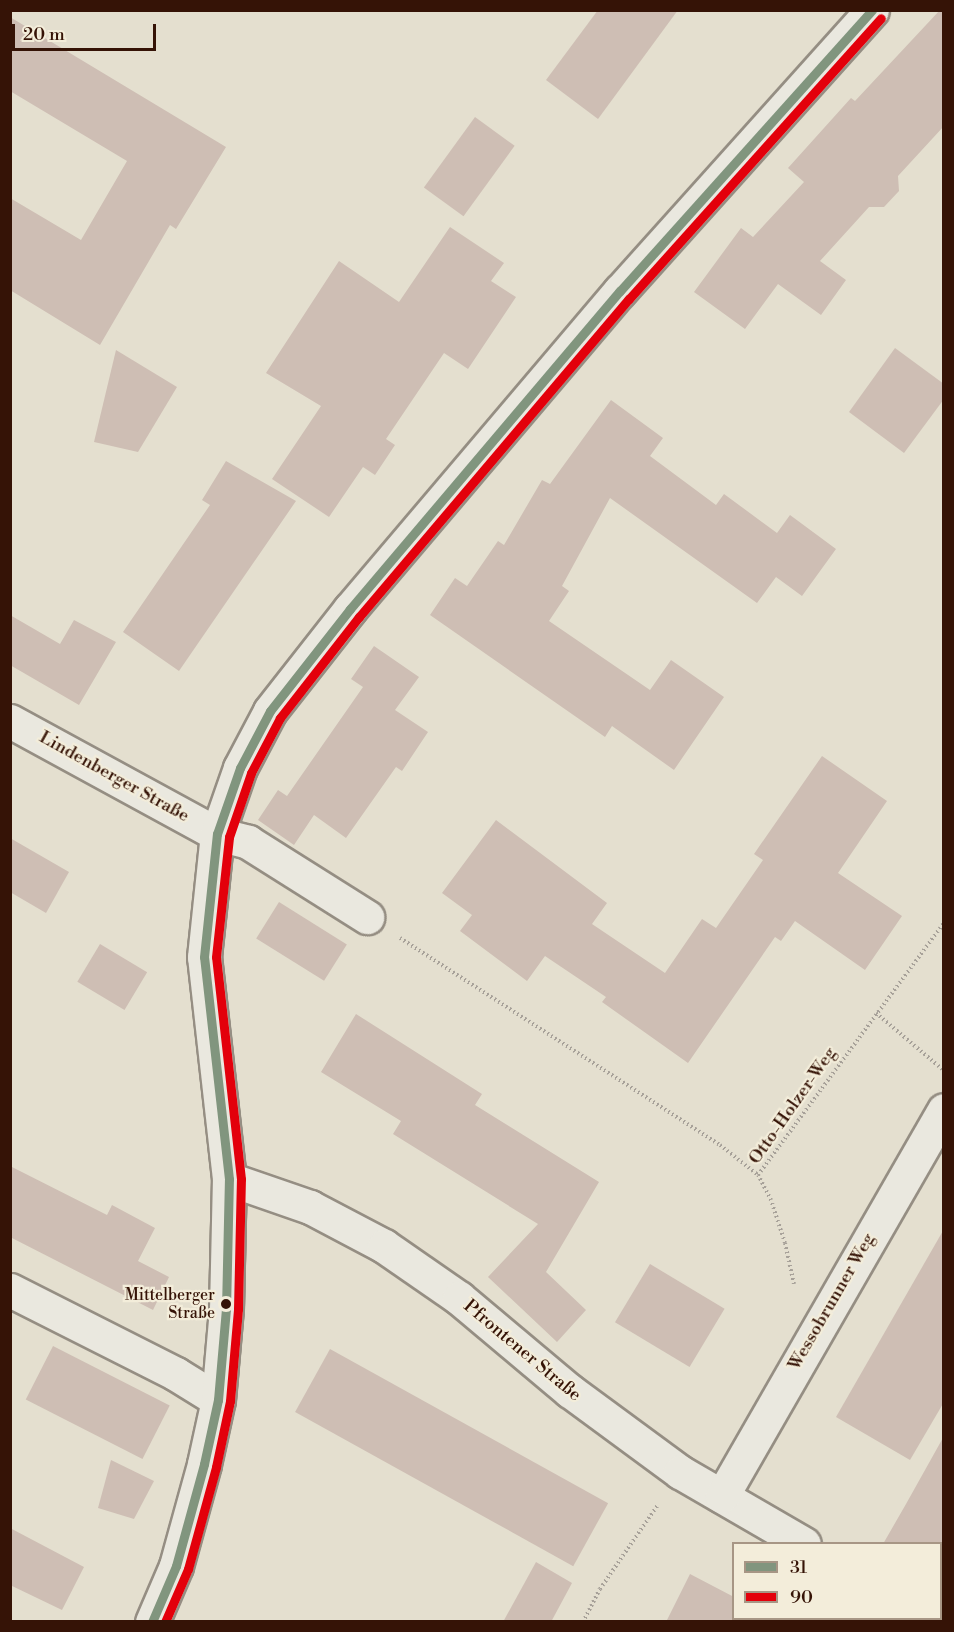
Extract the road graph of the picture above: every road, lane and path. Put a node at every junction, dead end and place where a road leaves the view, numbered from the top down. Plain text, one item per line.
1 (872, 10) edge
2 (10, 721) edge
3 (217, 834) junction
4 (367, 917) joint
5 (944, 922) edge
6 (876, 1013) junction
7 (944, 1070) edge
8 (944, 1110) edge
9 (758, 1175) junction
10 (229, 1179) junction
11 (10, 1290) edge
12 (794, 1294) dead end
13 (218, 1400) junction
14 (680, 1472) junction
15 (722, 1496) junction
16 (801, 1542) edge
17 (152, 1622) edge
18 (583, 1622) edge

1 - 3 street
2 - 3 street, Lindenberger Straße
3 - 4 street, Lindenberger Straße
3 - 10 street
4 - 9 path
5 - 6 path, Otto-Holzer-Weg
6 - 7 path
6 - 9 path, Otto-Holzer-Weg
8 - 15 street, Wessobrunner Weg
9 - 12 path, Otto-Holzer-Weg
10 - 13 street
10 - 14 street, Pfrontener Straße
11 - 13 street
13 - 17 street
14 - 15 street, Pfrontener Straße
14 - 18 path
15 - 16 street, Pfrontener Straße

